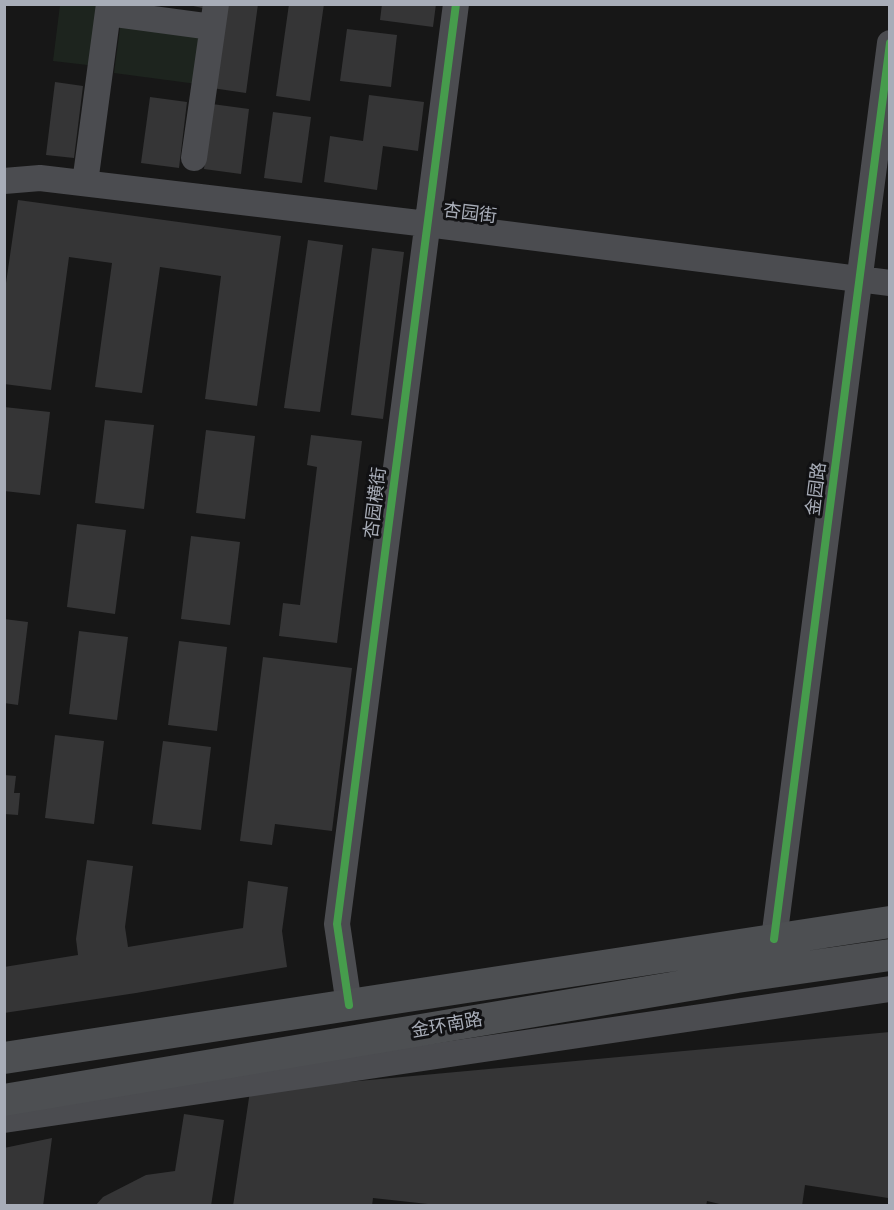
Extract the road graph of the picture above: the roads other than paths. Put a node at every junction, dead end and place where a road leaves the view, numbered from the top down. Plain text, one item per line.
1 (456, 4) edge
2 (109, 9) edge
3 (214, 16) edge
4 (890, 43) edge
5 (194, 158) dead end
6 (4, 182) edge
7 (85, 183) junction
8 (428, 224) junction
9 (859, 279) junction
10 (890, 283) edge
11 (890, 922) edge
12 (774, 939) junction
13 (890, 955) edge
14 (890, 989) edge
15 (349, 1005) junction
16 (4, 1058) edge
17 (4, 1100) edge
18 (4, 1120) edge

1 - 8 street, 杏园横街
2 - 3 street
2 - 7 street
3 - 5 street
4 - 9 street, 金园路
6 - 7 street, 杏园街
7 - 8 street, 杏园街
8 - 9 street, 杏园街
8 - 15 street, 杏园横街
9 - 10 street, 杏园街
9 - 12 street, 金园路
11 - 12 main road, 金环南路
12 - 15 main road, 金环南路
13 - 17 main road, 金环南路
14 - 18 street
15 - 16 main road, 金环南路

